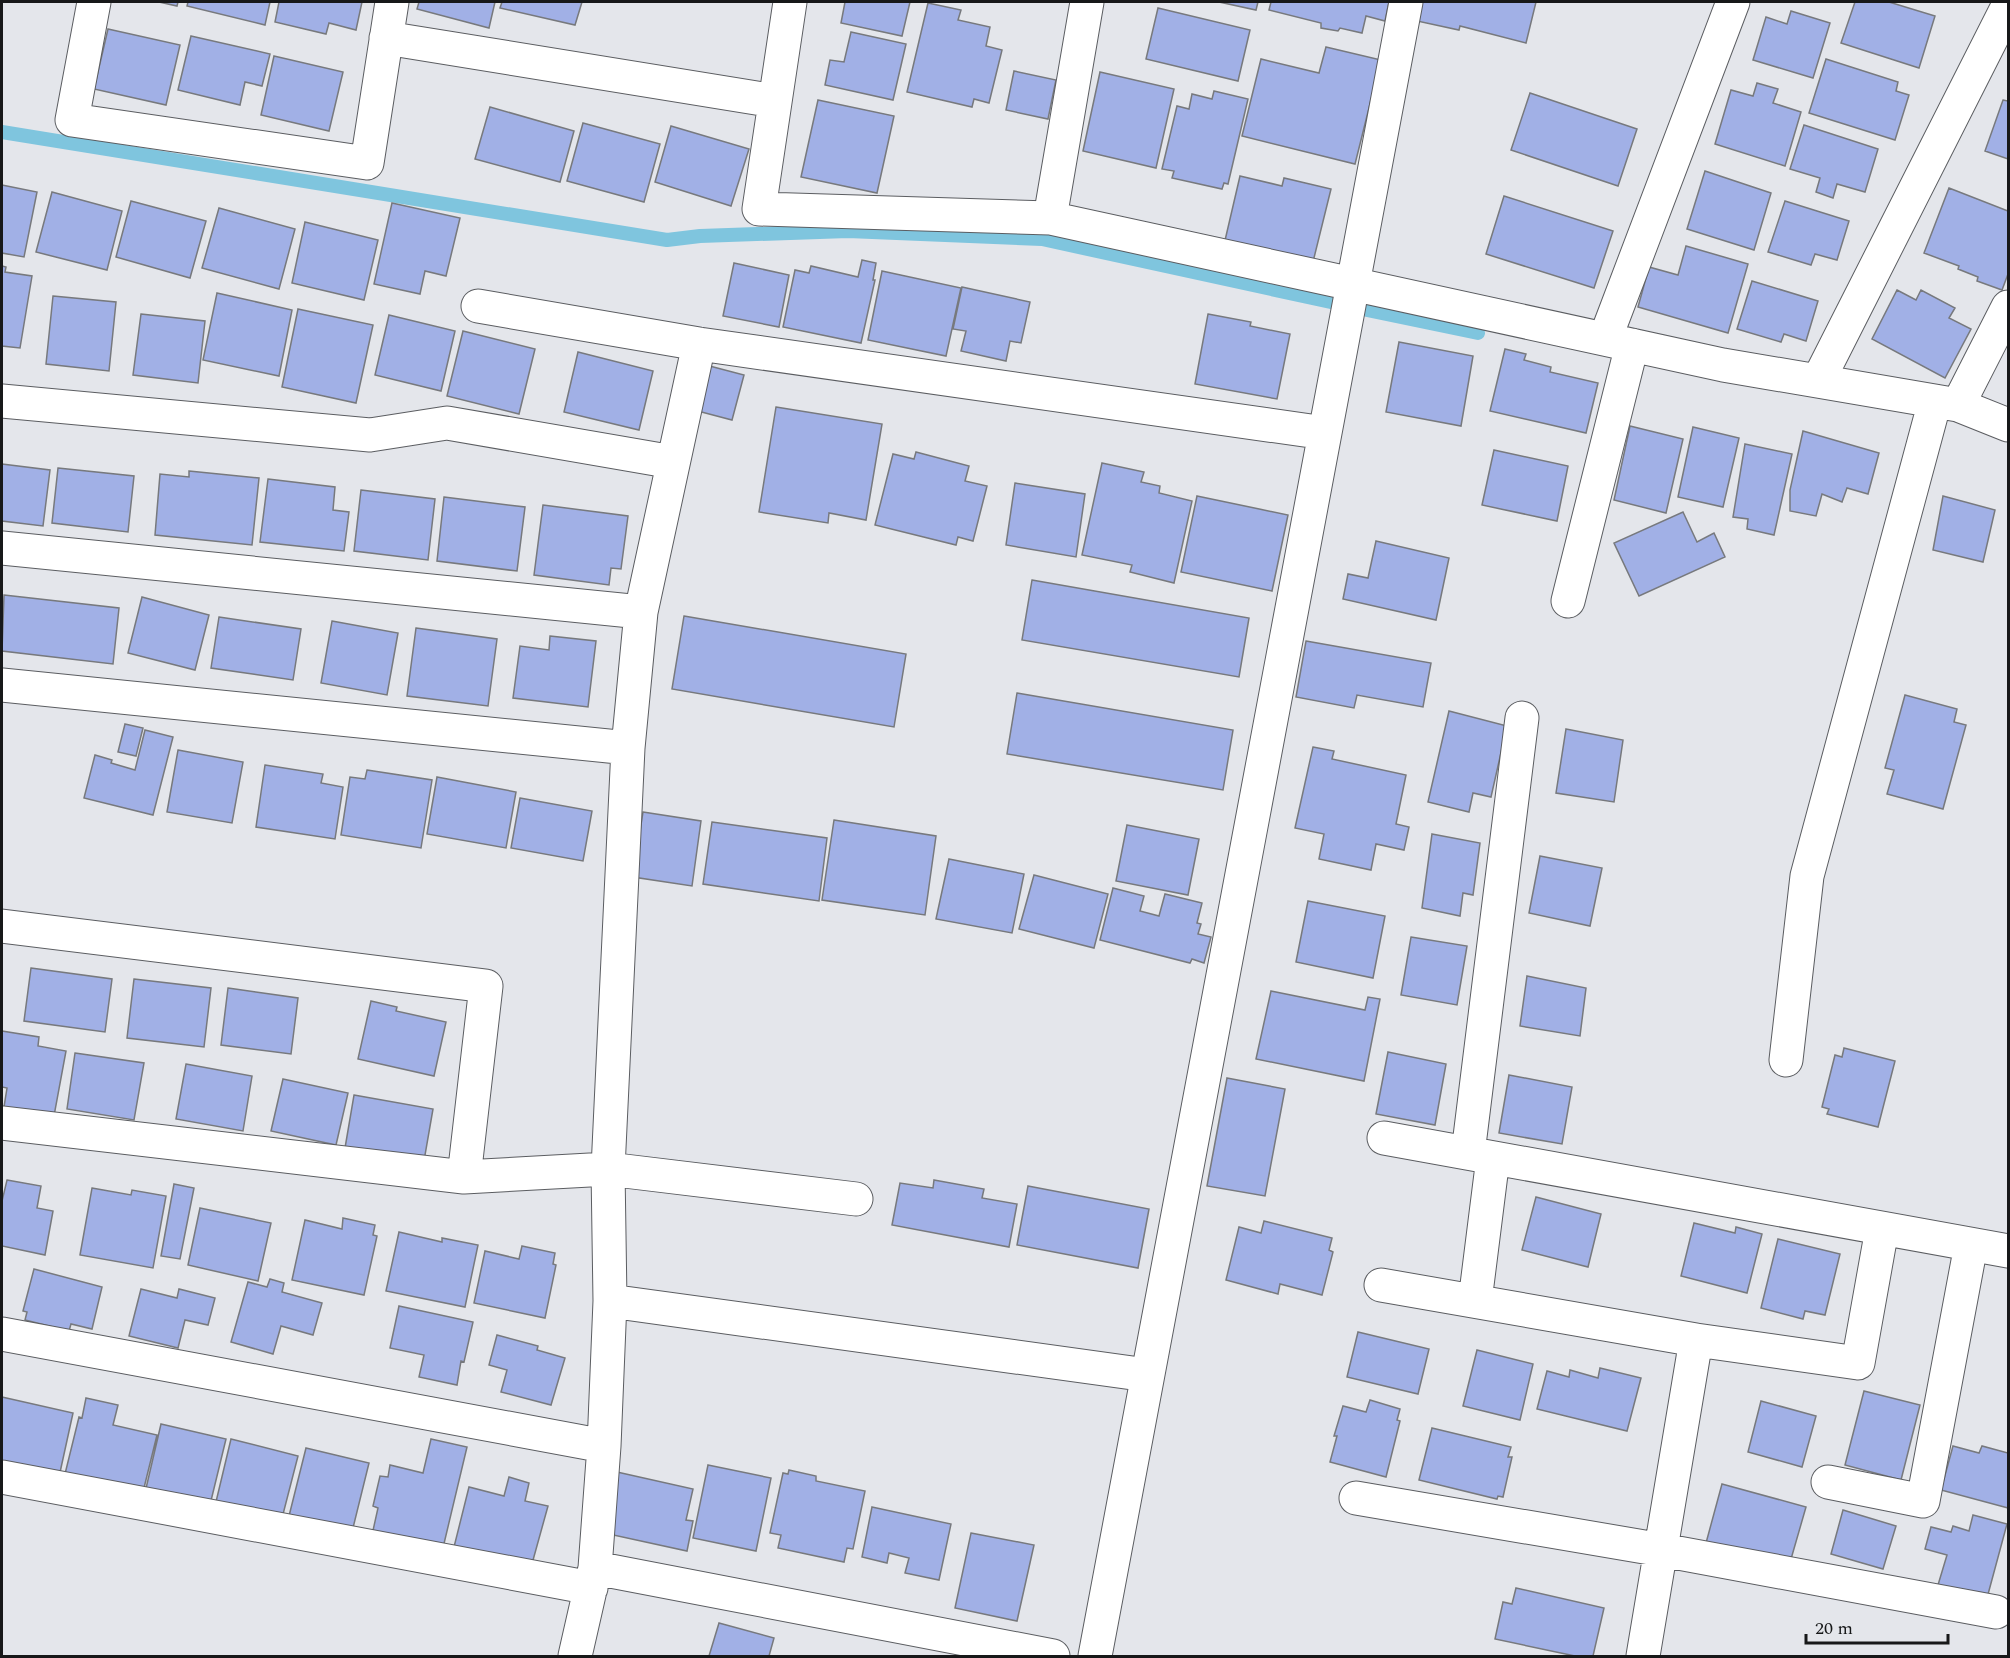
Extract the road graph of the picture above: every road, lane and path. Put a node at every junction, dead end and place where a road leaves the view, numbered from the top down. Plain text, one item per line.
1 (94, 2) edge
2 (392, 2) edge
3 (790, 2) edge
4 (1087, 2) edge
5 (1406, 2) edge
6 (1733, 2) edge
7 (2008, 6) edge
8 (386, 38) junction
9 (775, 101) junction
10 (1050, 218) junction
11 (1353, 285) junction
12 (478, 306) dead end
13 (2008, 307) edge
14 (1619, 342) junction
15 (699, 344) junction
16 (1818, 381) junction
17 (2, 401) edge
18 (1946, 403) junction
19 (2008, 425) edge
20 (1324, 433) junction
21 (673, 462) junction
22 (2, 548) edge
23 (1568, 601) dead end
24 (641, 612) junction
25 (2, 685) edge
26 (1522, 718) dead end
27 (628, 748) junction
28 (2, 926) edge
29 (1786, 1060) dead end
30 (2, 1124) edge
31 (1384, 1138) dead end
32 (1480, 1155) junction
33 (608, 1169) junction
34 (464, 1177) junction
35 (856, 1199) dead end
36 (1882, 1229) junction
37 (1971, 1245) junction
38 (2008, 1251) edge
39 (1382, 1285) dead end
40 (610, 1301) junction
41 (1475, 1301) junction
42 (2, 1334) edge
43 (1696, 1340) junction
44 (1147, 1375) junction
45 (604, 1446) junction
46 (2, 1477) edge
47 (1828, 1482) dead end
48 (1356, 1498) dead end
49 (1662, 1550) junction
50 (593, 1578) junction
51 (1996, 1612) dead end
52 (575, 1656) edge
53 (1053, 1656) edge
54 (1095, 1656) edge
55 (1643, 1656) edge

1 - 8 street
2 - 8 street
3 - 9 street
4 - 10 street
5 - 11 street
6 - 14 street
7 - 16 street
8 - 9 street
9 - 10 street
10 - 11 street
11 - 14 street
11 - 20 street
12 - 15 street
13 - 18 street
14 - 16 street
14 - 23 street
15 - 20 street
15 - 21 street
16 - 18 street
17 - 21 street
18 - 19 street
18 - 29 street
20 - 44 street
21 - 24 street
22 - 24 street
24 - 27 street
25 - 27 street
26 - 32 street
27 - 33 street
28 - 34 street
30 - 34 street
31 - 32 street
32 - 36 street
32 - 41 street
33 - 34 street
33 - 35 street
33 - 40 street
36 - 37 street
36 - 43 street
37 - 38 street
37 - 47 street
39 - 41 street
40 - 44 street
40 - 45 street
41 - 43 street
42 - 45 street
43 - 49 street
44 - 54 street
45 - 50 street
46 - 50 street
48 - 49 street
49 - 51 street
49 - 55 street
50 - 52 street
50 - 53 street

